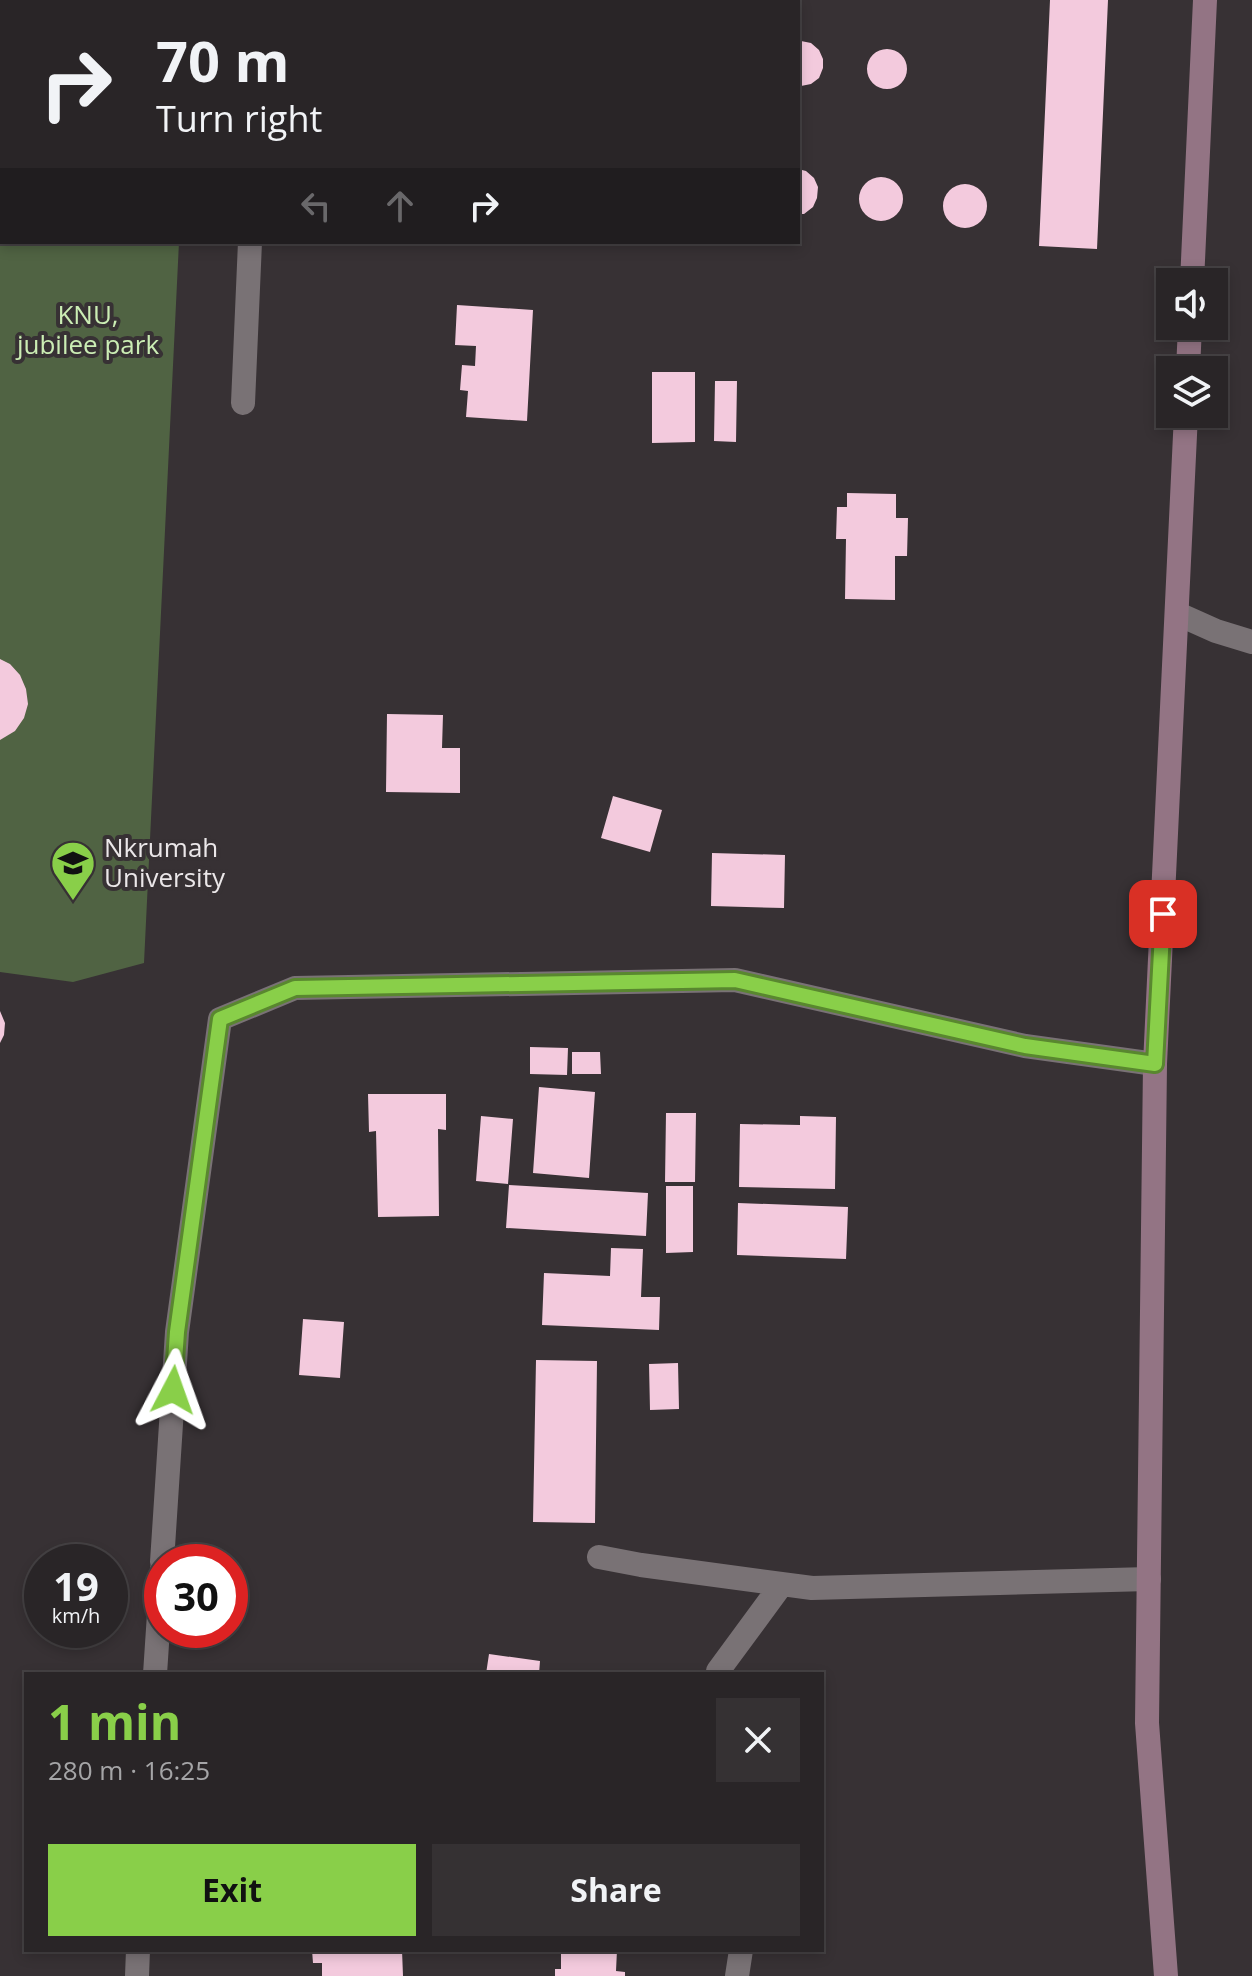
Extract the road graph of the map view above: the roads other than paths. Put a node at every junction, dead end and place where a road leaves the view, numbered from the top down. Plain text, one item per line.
1 (1205, 0) edge
2 (250, 244) edge
3 (1193, 268) edge
4 (243, 403) dead end
5 (1185, 428) edge
6 (1178, 614) junction
7 (1252, 642) edge
8 (1155, 1064) junction
9 (163, 1544) edge
10 (599, 1557) dead end
11 (1149, 1579) junction
12 (782, 1584) junction
13 (157, 1648) edge
14 (155, 1672) edge
15 (718, 1672) edge
16 (138, 1952) edge
17 (741, 1952) edge
18 (137, 1976) edge
19 (737, 1976) edge
20 (1166, 1976) edge

1 - 3 street
2 - 4 street
5 - 6 street
6 - 7 street
6 - 8 street
8 - 9 street
8 - 11 street
10 - 12 street
11 - 12 street
11 - 20 street
12 - 15 street
13 - 14 street
16 - 18 street
17 - 19 street

